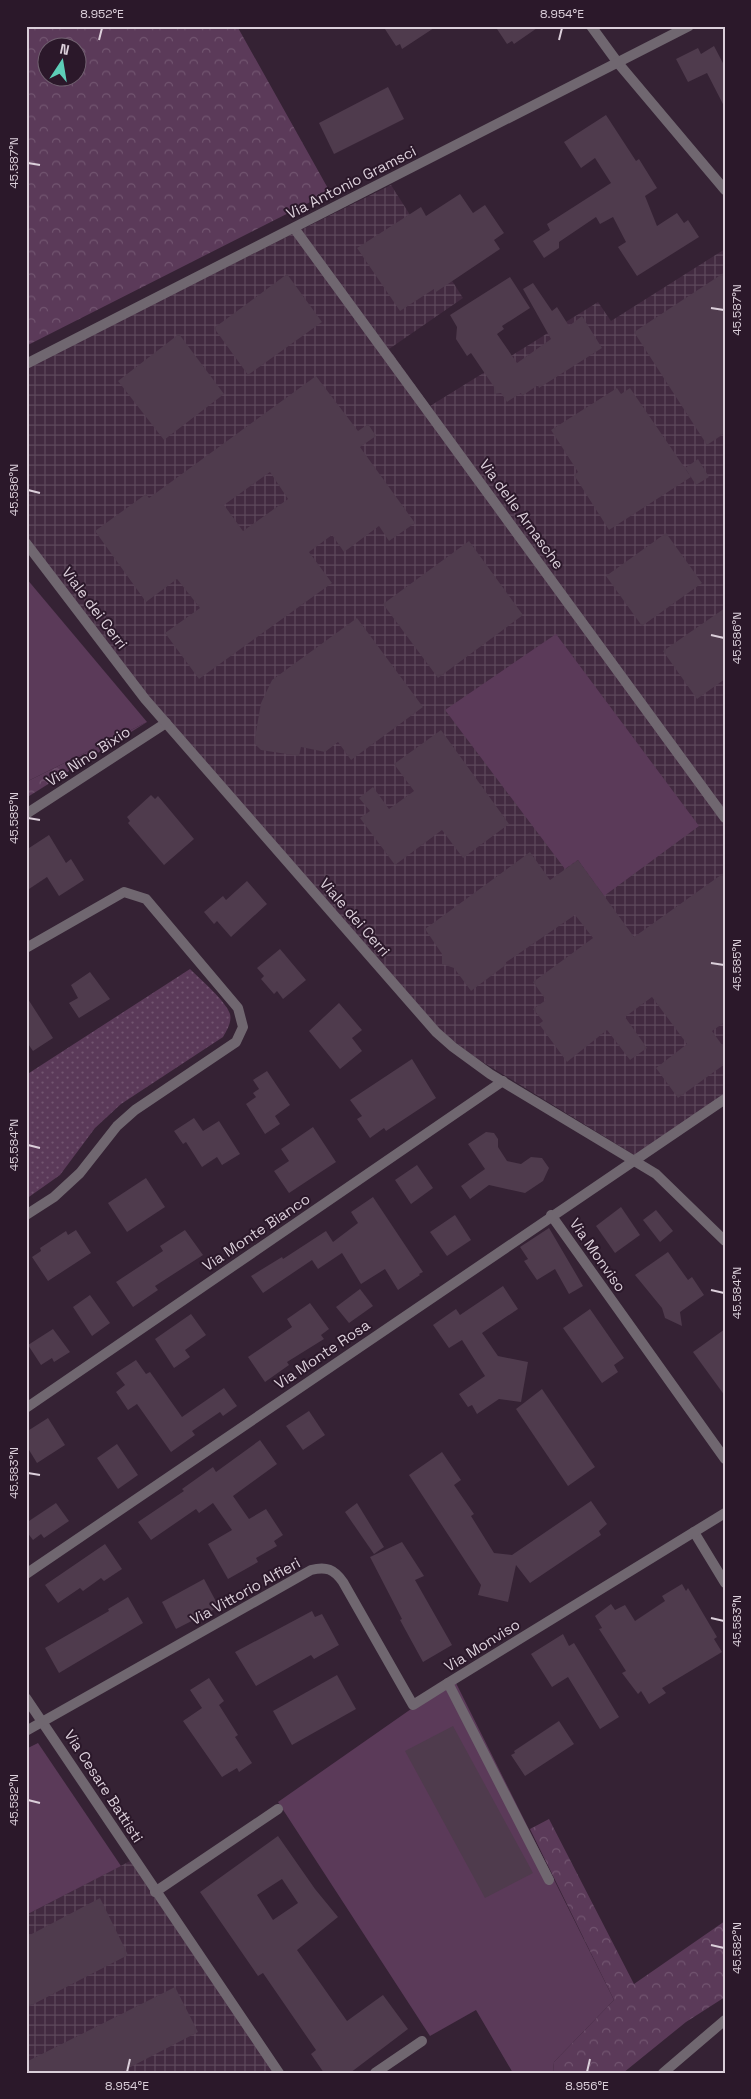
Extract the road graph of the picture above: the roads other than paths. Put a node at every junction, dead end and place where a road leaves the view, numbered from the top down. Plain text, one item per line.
1 (591, 26) edge
2 (689, 26) edge
3 (618, 63) junction
4 (725, 190) edge
5 (294, 228) junction
6 (26, 364) edge
7 (26, 544) edge
8 (166, 722) junction
9 (26, 814) edge
10 (725, 818) edge
11 (26, 948) edge
12 (503, 1081) junction
13 (725, 1099) edge
14 (636, 1160) junction
15 (26, 1215) edge
16 (551, 1215) junction
17 (725, 1241) edge
18 (26, 1408) edge
19 (725, 1459) edge
20 (725, 1514) edge
21 (694, 1532) junction
22 (26, 1574) edge
23 (725, 1583) edge
24 (448, 1683) junction
25 (26, 1698) edge
26 (44, 1722) junction
27 (26, 1731) edge
28 (278, 1809) dead end
29 (549, 1880) dead end
30 (155, 1892) junction
31 (725, 2020) edge
32 (422, 2041) dead end
33 (279, 2073) edge
34 (375, 2073) edge
35 (663, 2073) edge

1 - 3 street
2 - 3 street, Via Antonio Gramsci
3 - 4 street
3 - 5 street, Via Antonio Gramsci
5 - 6 street, Via Antonio Gramsci
5 - 10 street, Via delle Arnasche
7 - 8 street, Viale dei Cerri
8 - 9 street, Via Nino Bixio
8 - 12 street, Viale dei Cerri
11 - 15 street
12 - 14 street, Viale dei Cerri
12 - 18 street, Via Monte Bianco
13 - 14 street, Via Monte Rosa
14 - 16 street, Via Monte Rosa
14 - 17 street, Viale dei Cerri
16 - 19 street, Via Monviso
16 - 22 street, Via Monte Rosa
20 - 21 street, Via Monviso
21 - 23 street
21 - 24 street, Via Monviso
24 - 26 street, Via Vittorio Alfieri
24 - 29 street, Via Monviso
25 - 26 street, Via Cesare Battisti
26 - 27 street, Via Vittorio Alfieri
26 - 30 street, Via Cesare Battisti
28 - 30 street
30 - 33 street, Via Cesare Battisti
31 - 35 street
32 - 34 street

